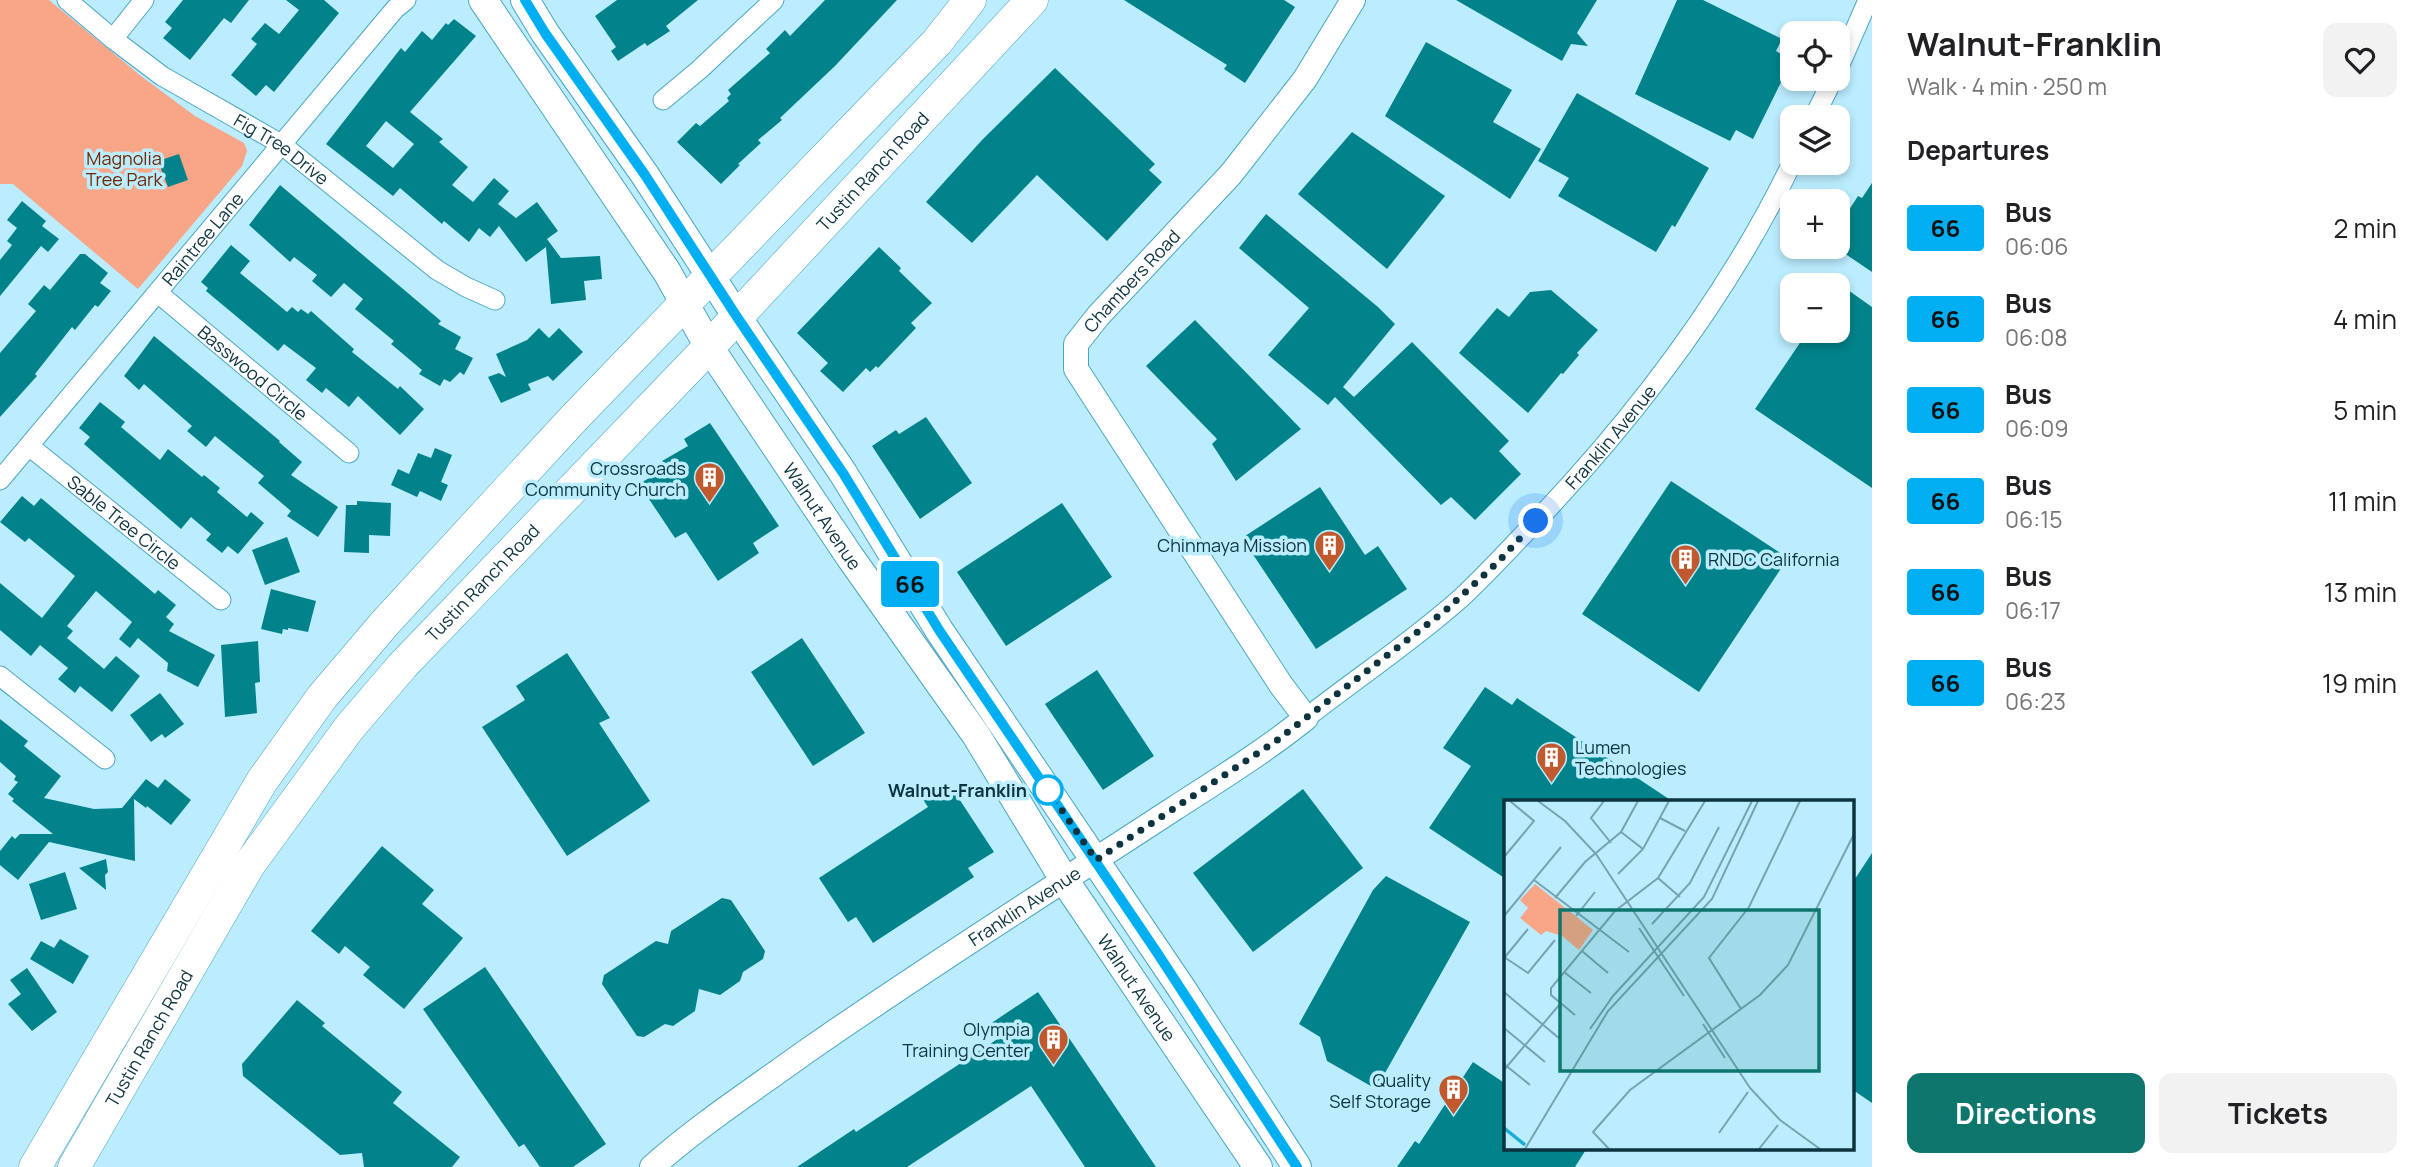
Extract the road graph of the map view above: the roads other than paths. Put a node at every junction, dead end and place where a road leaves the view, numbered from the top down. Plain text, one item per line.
1 (67, 0) edge
2 (144, 0) edge
3 (406, 0) edge
4 (484, 0) edge
5 (525, 0) edge
6 (774, 0) edge
7 (970, 0) edge
8 (1032, 0) edge
9 (1353, 0) edge
10 (1868, 0) edge
11 (113, 39) junction
12 (1850, 41) edge
13 (663, 100) dead end
14 (281, 144) junction
15 (1786, 175) edge
16 (712, 276) junction
17 (158, 293) junction
18 (495, 300) dead end
19 (685, 303) junction
20 (737, 317) junction
21 (709, 347) junction
22 (29, 446) junction
23 (349, 453) dead end
24 (0, 480) edge
25 (891, 552) junction
26 (862, 573) junction
27 (221, 600) dead end
28 (0, 676) edge
29 (1306, 718) junction
30 (105, 758) dead end
31 (1096, 860) junction
32 (1065, 881) junction
33 (35, 1167) edge
34 (74, 1167) edge
35 (652, 1167) edge
36 (1258, 1167) edge
37 (1297, 1167) edge

1 - 11 street, Fig Tree Drive
2 - 11 street
3 - 14 street, Raintree Lane
4 - 19 main road, Walnut Avenue
5 - 16 main road, Walnut Avenue
6 - 13 street
7 - 16 main road, Tustin Ranch Road
8 - 20 main road, Tustin Ranch Road
9 - 29 street, Chambers Road
10 - 12 street
11 - 14 street, Fig Tree Drive
14 - 17 street, Raintree Lane
14 - 18 street, Fig Tree Drive
15 - 29 street, Franklin Avenue
16 - 19 main road, Tustin Ranch Road
16 - 20 main road, Walnut Avenue
17 - 22 street, Raintree Lane
17 - 23 street, Basswood Circle
19 - 21 main road, Walnut Avenue
19 - 33 main road, Tustin Ranch Road
20 - 21 main road, Tustin Ranch Road
20 - 25 main road, Walnut Avenue
21 - 26 main road, Walnut Avenue
21 - 34 main road, Tustin Ranch Road
22 - 24 street, Raintree Lane
22 - 27 street, Sable Tree Circle
25 - 26 main road
25 - 31 main road, Walnut Avenue
26 - 32 main road, Walnut Avenue
28 - 30 street
29 - 31 street, Franklin Avenue
31 - 32 street, Franklin Avenue
31 - 37 main road, Walnut Avenue
32 - 35 street, Franklin Avenue
32 - 36 main road, Walnut Avenue

